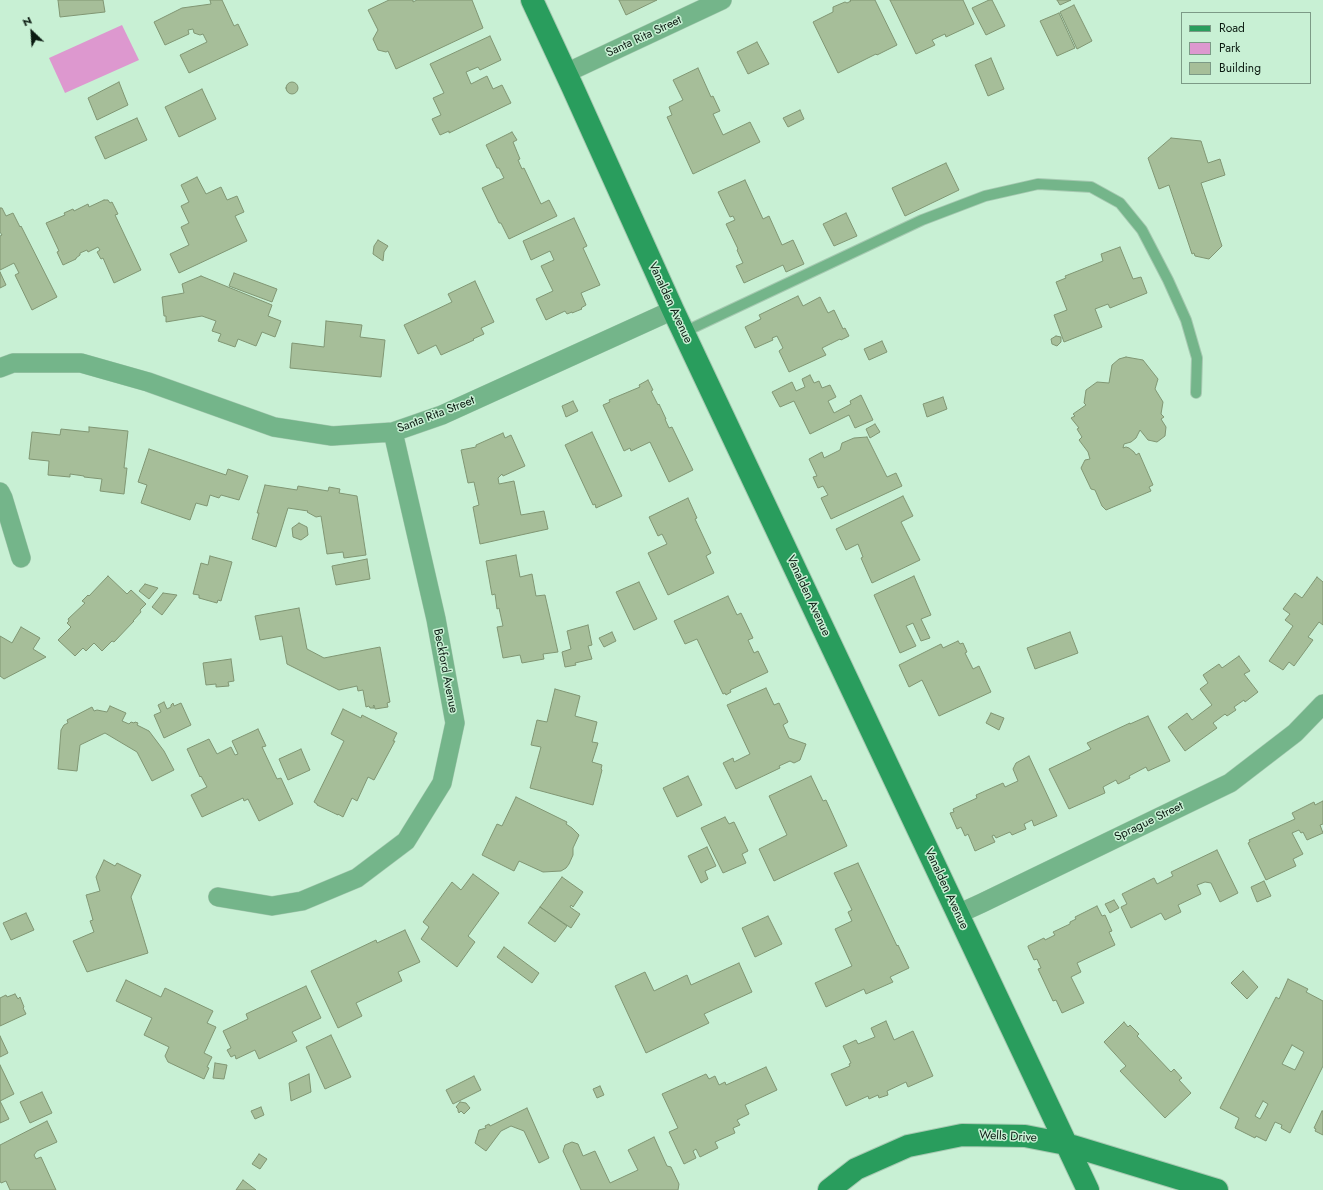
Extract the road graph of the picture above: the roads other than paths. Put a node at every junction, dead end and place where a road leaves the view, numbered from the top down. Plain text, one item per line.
1 (532, 0) edge
2 (722, 0) edge
3 (566, 74) junction
4 (673, 310) junction
5 (684, 332) junction
6 (0, 368) edge
7 (1196, 393) dead end
8 (393, 432) junction
9 (0, 492) edge
10 (21, 558) dead end
11 (1323, 704) edge
12 (218, 897) dead end
13 (958, 914) junction
14 (1066, 1144) junction
15 (829, 1190) edge
16 (1088, 1190) edge
17 (1217, 1190) edge

1 - 3 main road, Vanalden Avenue
2 - 3 street, Santa Rita Street
3 - 4 main road, Vanalden Avenue
4 - 5 main road, Vanalden Avenue
4 - 8 street, Santa Rita Street
5 - 7 lane
5 - 13 main road, Vanalden Avenue
6 - 8 street, Santa Rita Street
8 - 12 street, Beckford Avenue
9 - 10 street
11 - 13 street, Sprague Street
13 - 14 main road, Vanalden Avenue
14 - 15 main road, Wells Drive
14 - 16 main road, Vanalden Avenue
14 - 17 main road, Wells Drive

